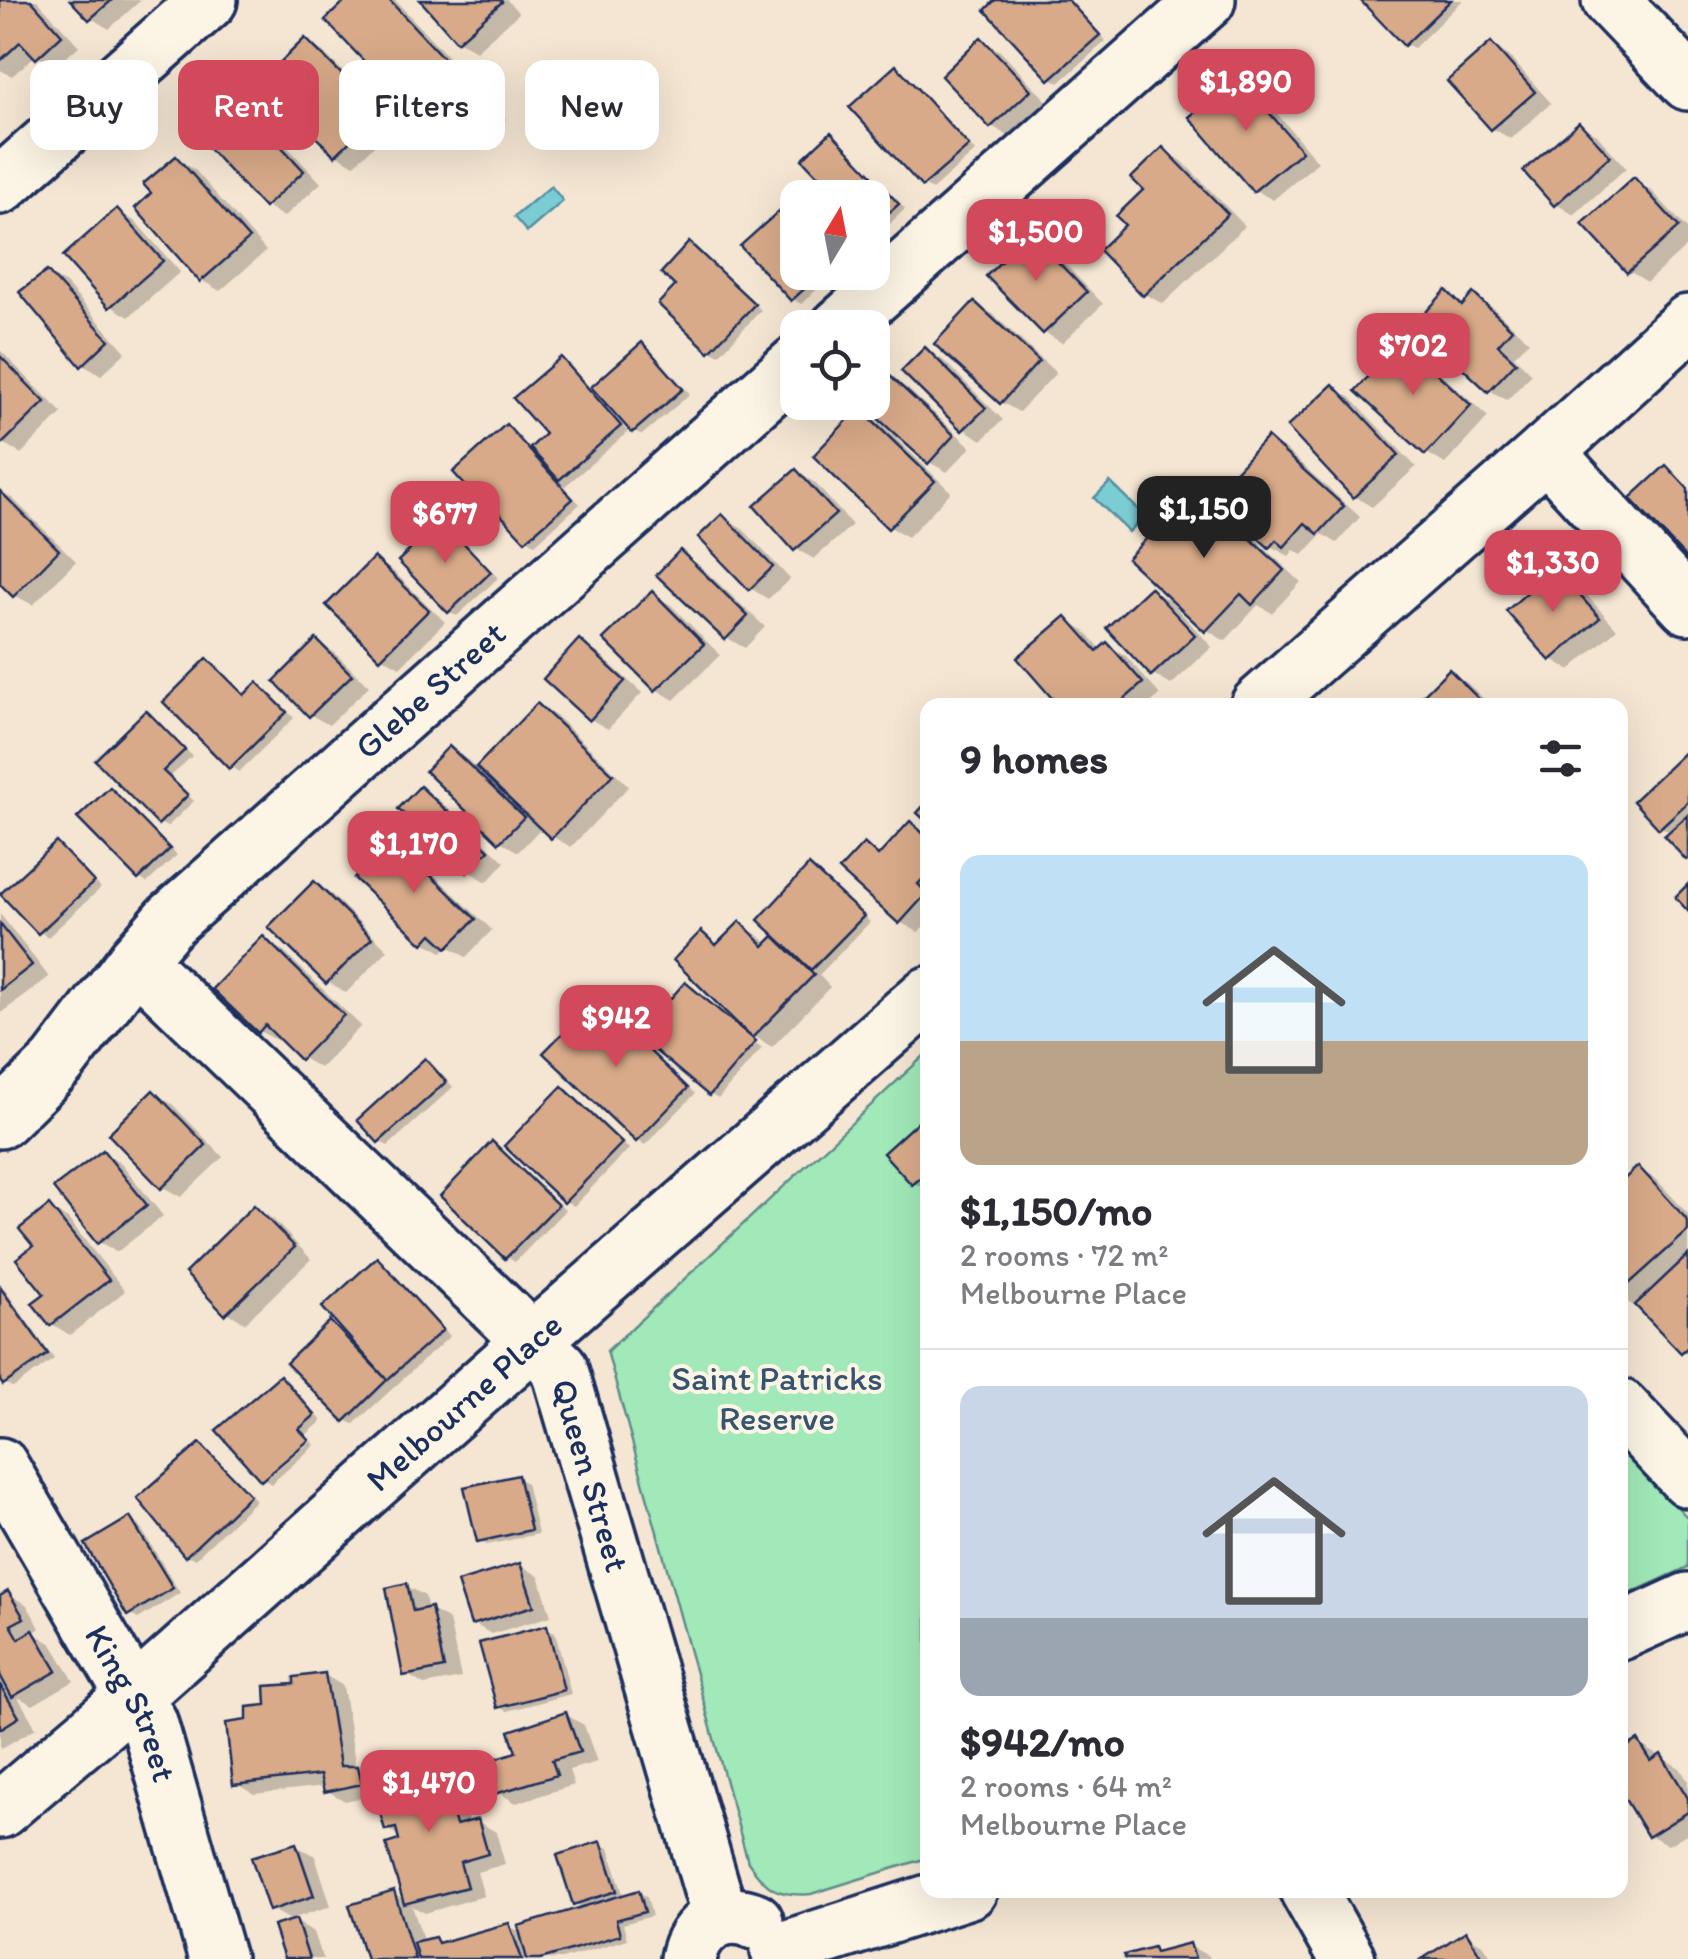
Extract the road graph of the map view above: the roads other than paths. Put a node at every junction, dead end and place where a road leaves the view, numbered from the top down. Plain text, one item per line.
1 (209, 0) edge
2 (1207, 0) edge
3 (1610, 0) edge
4 (1688, 82) edge
5 (0, 186) edge
6 (858, 310) edge
7 (1688, 323) edge
8 (780, 379) edge
9 (1546, 452) junction
10 (1688, 606) edge
11 (1267, 698) edge
12 (136, 960) junction
13 (920, 1003) edge
14 (0, 1120) edge
15 (531, 1342) junction
16 (1628, 1416) edge
17 (0, 1466) edge
18 (1688, 1479) edge
19 (1688, 1601) edge
20 (1628, 1628) edge
21 (133, 1697) junction
22 (0, 1810) edge
23 (946, 1898) edge
24 (1313, 1898) edge
25 (704, 1938) edge
26 (779, 1955) edge
27 (217, 1959) edge
28 (1347, 1959) edge

1 - 5 street
2 - 6 street
3 - 4 street
7 - 9 street
8 - 12 street, Glebe Street
9 - 10 street
9 - 11 street
12 - 14 street, Glebe Street
12 - 15 street, Queen Street
13 - 15 street, Melbourne Place
15 - 21 street, Melbourne Place
15 - 25 street, Queen Street
16 - 18 street
17 - 21 street, King Street
19 - 20 street
21 - 22 street, Melbourne Place
21 - 27 street, King Street
23 - 26 street
24 - 28 street
25 - 26 street

